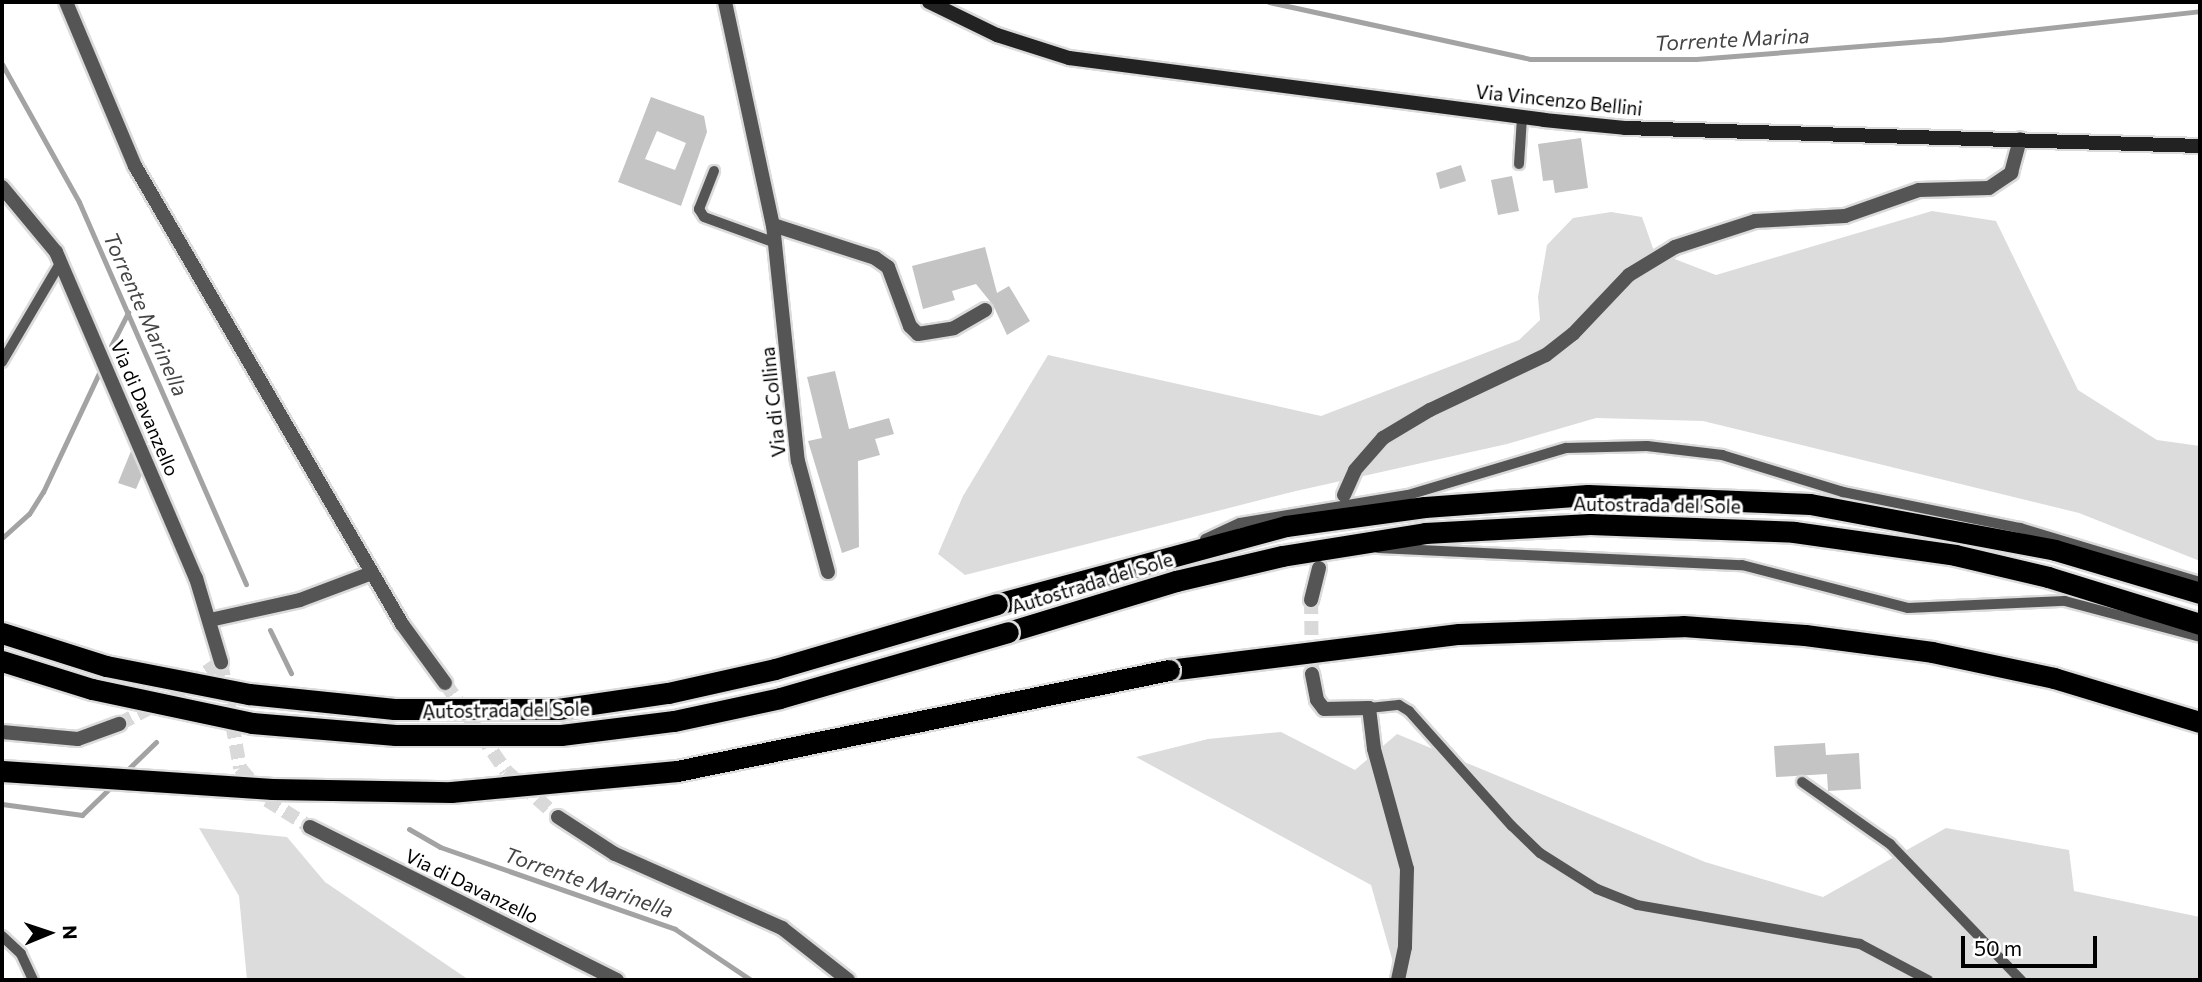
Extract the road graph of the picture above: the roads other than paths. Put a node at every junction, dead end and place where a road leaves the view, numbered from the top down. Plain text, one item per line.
1 (66, 2) edge
2 (725, 2) edge
3 (929, 2) edge
4 (1522, 117) junction
5 (2020, 139) junction
6 (2200, 146) edge
7 (1519, 164) dead end
8 (714, 170) dead end
9 (2, 187) edge
10 (773, 225) junction
11 (776, 243) junction
12 (61, 262) junction
13 (985, 310) dead end
14 (2, 362) edge
15 (1344, 495) dead end
16 (1334, 546) junction
17 (1174, 554) junction
18 (1319, 568) dead end
19 (828, 572) dead end
20 (372, 573) junction
21 (2200, 582) edge
22 (2200, 593) edge
23 (1311, 600) tunnel mouth
24 (210, 620) junction
25 (2200, 624) edge
26 (2, 633) edge
27 (2200, 637) edge
28 (2, 661) edge
29 (220, 662) dead end
30 (1312, 674) tunnel mouth
31 (445, 683) tunnel mouth
32 (1369, 708) junction
33 (2200, 722) edge
34 (119, 724) tunnel mouth
35 (2, 732) edge
36 (2, 771) edge
37 (1802, 782) dead end
38 (558, 817) tunnel mouth
39 (310, 827) tunnel mouth
40 (2, 936) edge
41 (33, 980) edge
42 (617, 980) edge
43 (848, 980) edge
44 (1398, 980) edge
45 (1928, 980) edge
46 (2021, 980) edge

1 - 20 street
2 - 10 street, Via di Collina
3 - 4 main road, Via Vincenzo Bellini
4 - 5 main road, Via Vincenzo Bellini
4 - 7 lane
5 - 6 main road, Via Vincenzo Bellini
5 - 15 street
8 - 11 lane
9 - 12 street, Via di Davanzello
10 - 11 street, Via di Collina
10 - 13 street
11 - 19 street, Via di Collina
12 - 14 lane
12 - 24 street, Via di Davanzello
16 - 25 highway, Autostrada del Sole
16 - 27 lane
16 - 28 highway, Autostrada del Sole, bridge
17 - 21 lane
17 - 22 highway, Autostrada del Sole
17 - 26 highway, Autostrada del Sole, bridge
18 - 23 street
20 - 24 street
20 - 31 street
24 - 29 street, Via di Davanzello
30 - 32 street
32 - 44 street
32 - 45 lane
33 - 36 highway, bridge
34 - 35 street
37 - 46 lane
38 - 43 street
39 - 42 street, Via di Davanzello
40 - 41 lane

